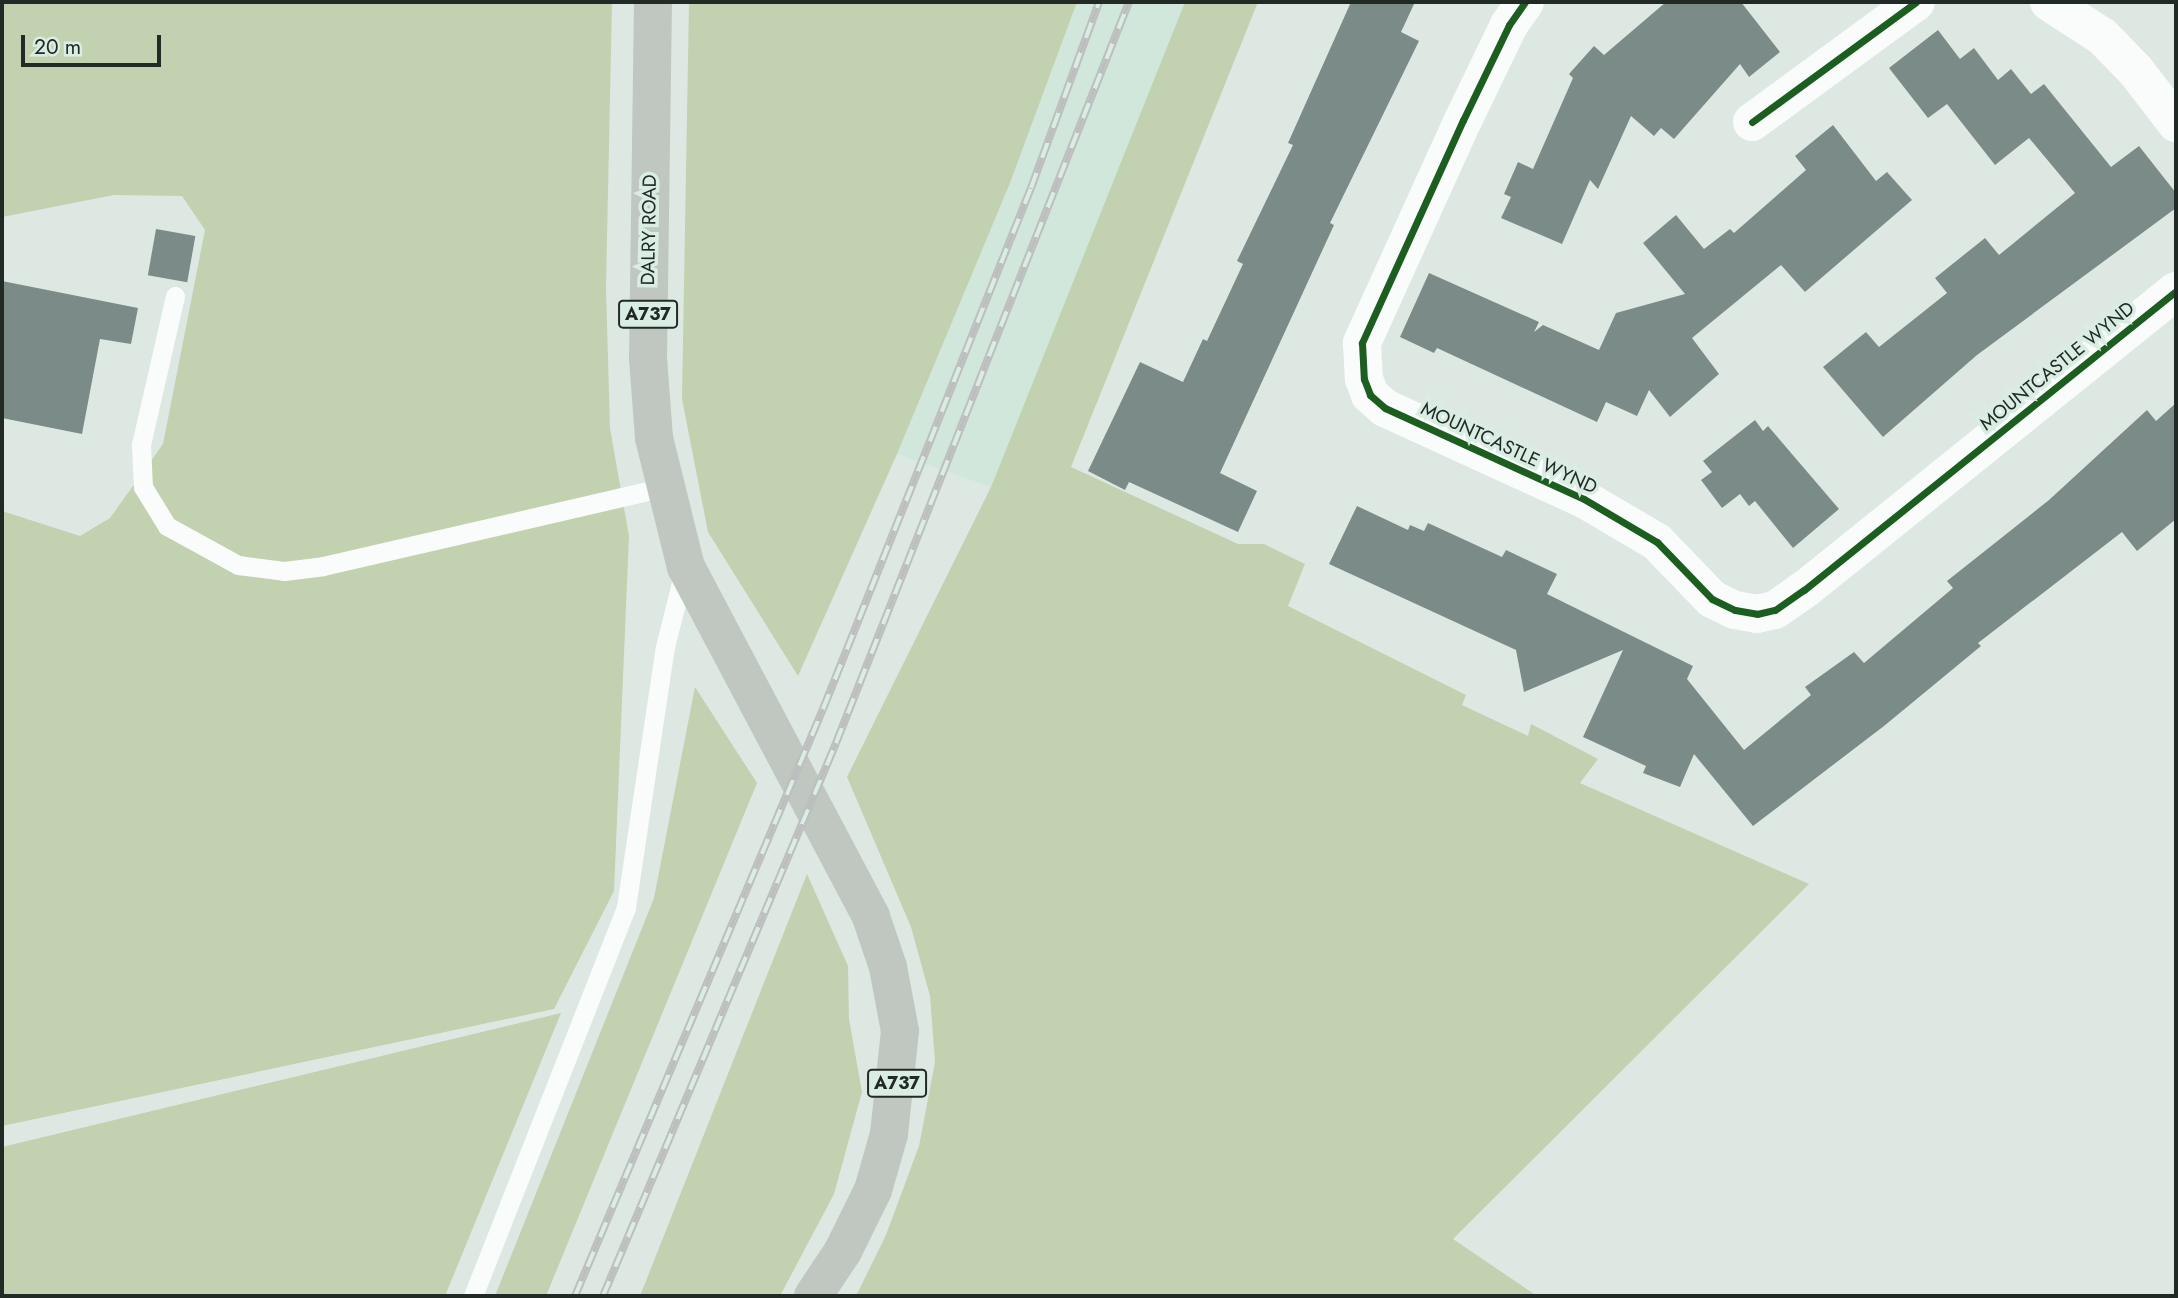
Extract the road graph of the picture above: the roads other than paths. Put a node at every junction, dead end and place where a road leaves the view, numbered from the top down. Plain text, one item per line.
1 (653, 2) edge
2 (1525, 2) edge
3 (1916, 2) edge
4 (2049, 2) edge
5 (1752, 122) dead end
6 (2176, 123) edge
7 (2176, 290) edge
8 (175, 296) dead end
9 (666, 487) junction
10 (686, 567) junction
11 (473, 1296) edge
12 (813, 1296) edge

1 - 9 highway, DALRY ROAD / A737
2 - 7 street, MOUNTCASTLE WYND
3 - 5 street
4 - 6 street
8 - 9 lane
9 - 10 highway, DALRY ROAD / A737
10 - 11 lane
10 - 12 highway, DALRY ROAD / A737

